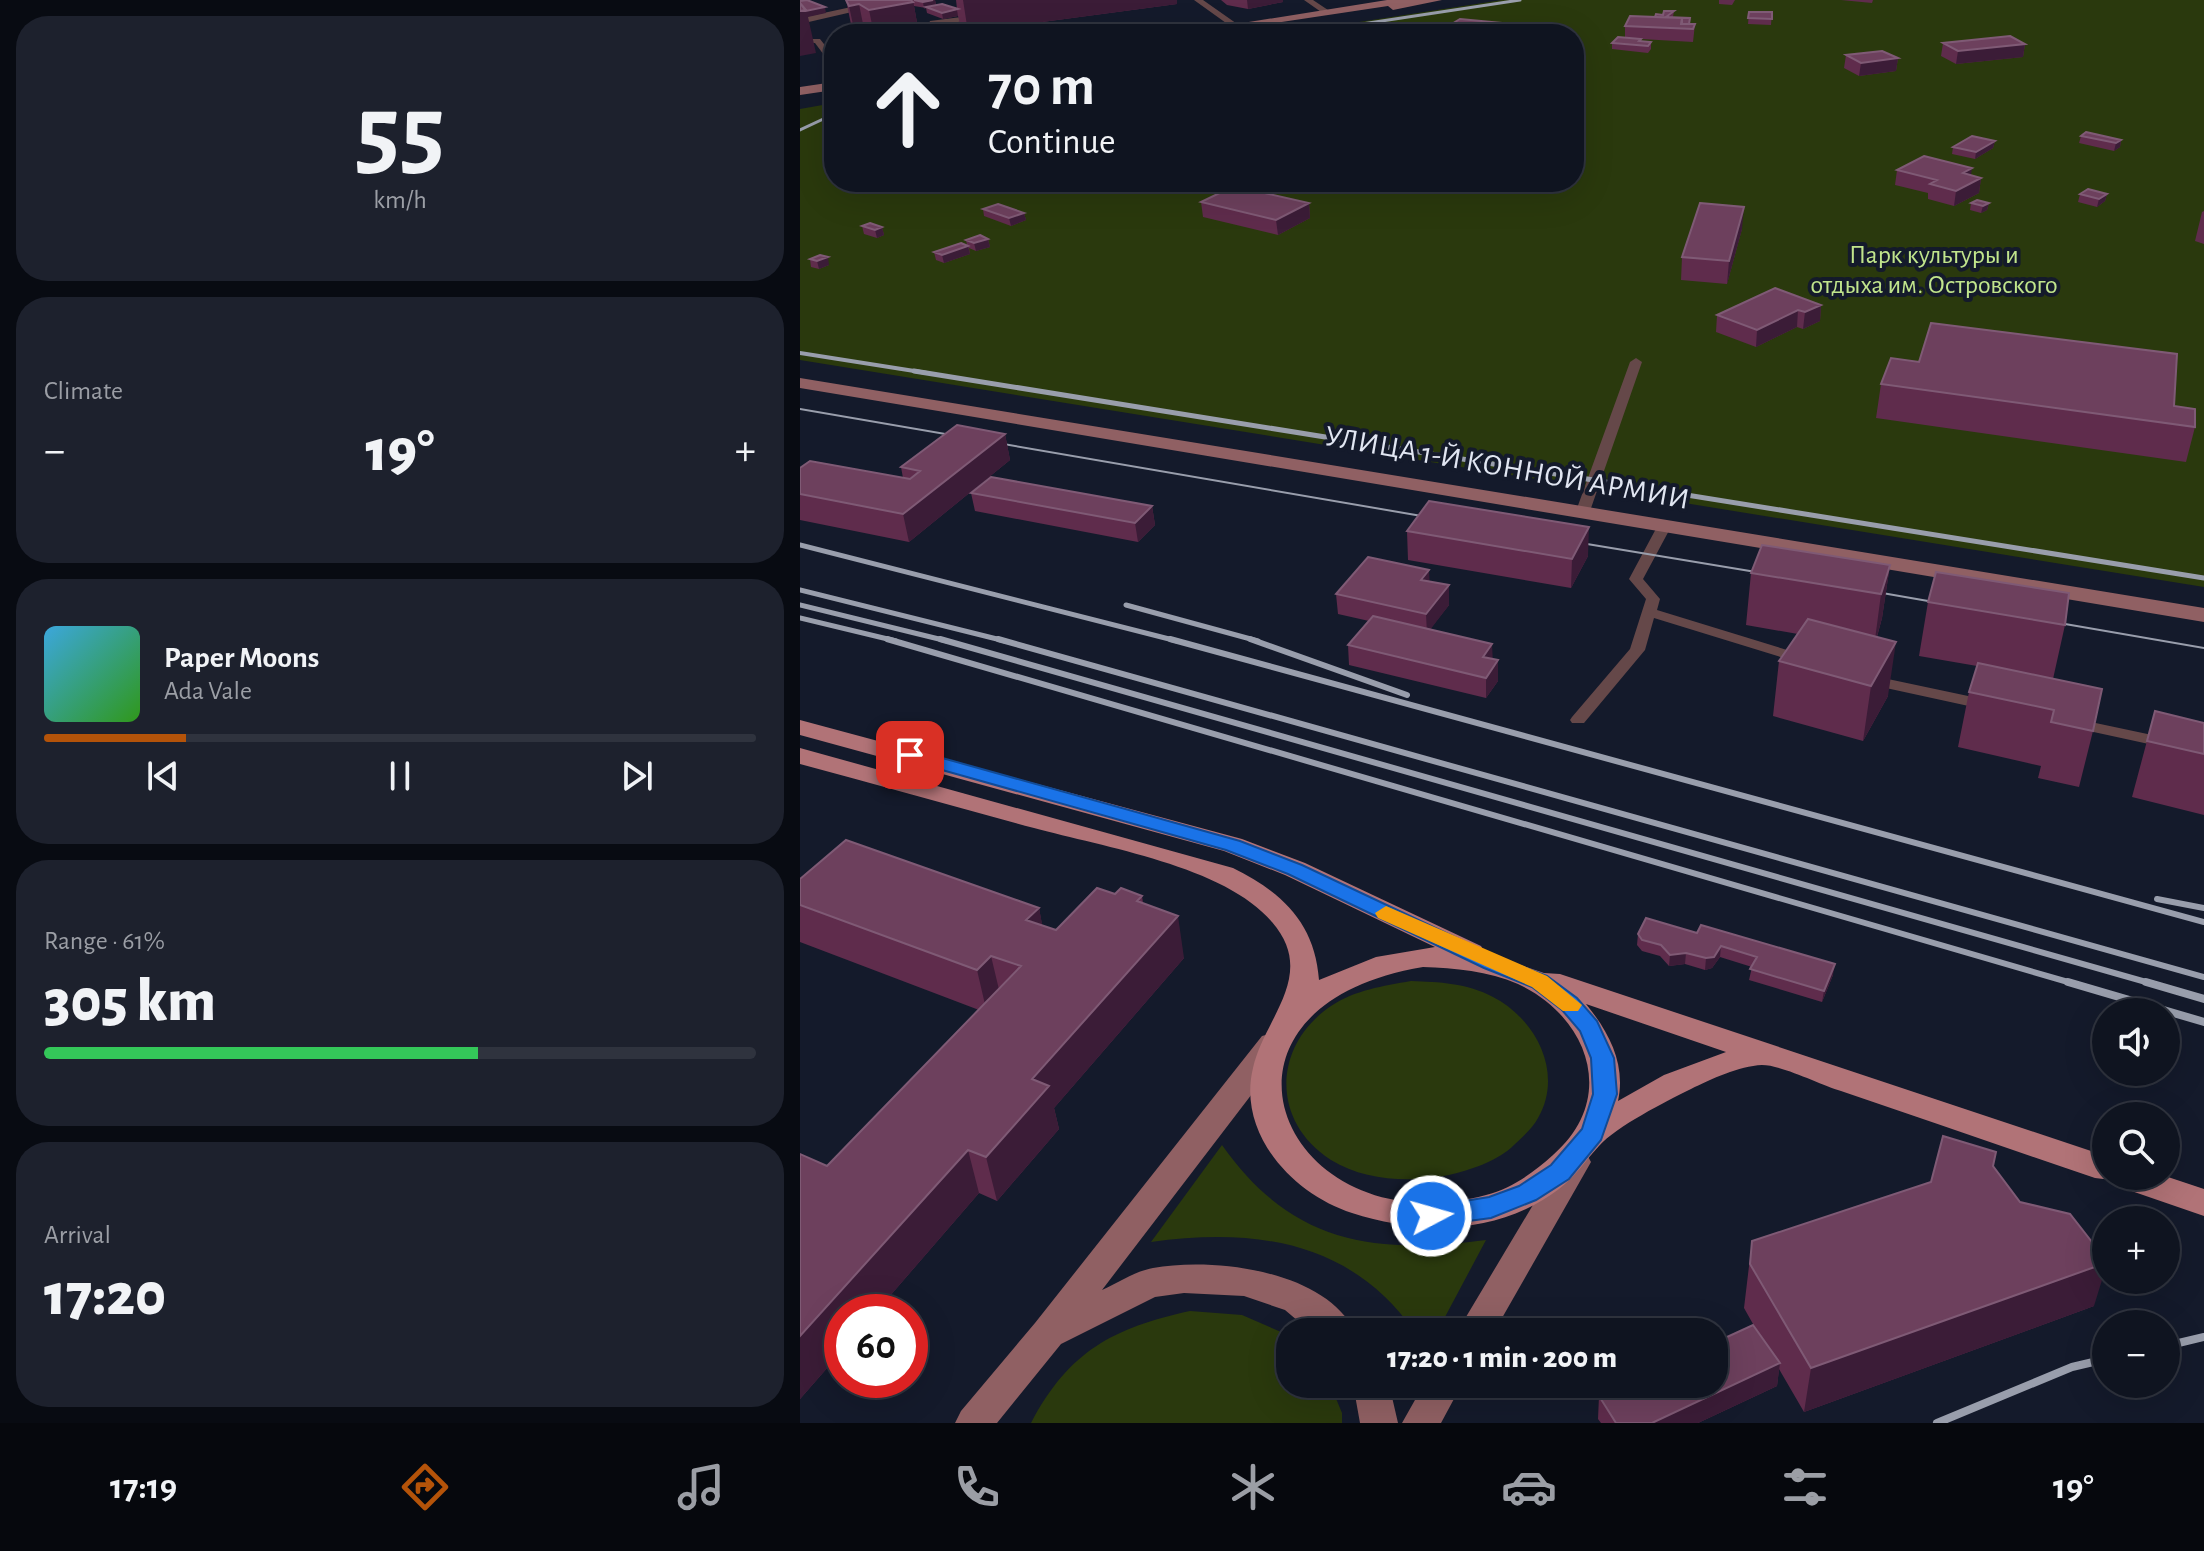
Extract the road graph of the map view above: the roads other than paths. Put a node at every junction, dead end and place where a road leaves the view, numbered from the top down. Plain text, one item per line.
1 (854, 0) edge
2 (899, 0) edge
3 (1198, 0) edge
4 (1308, 0) edge
5 (1409, 0) edge
6 (1437, 0) edge
7 (870, 10) junction
8 (1327, 12) junction
9 (993, 15) dead end
10 (800, 21) edge
11 (946, 24) edge
12 (1233, 24) edge
13 (1249, 24) edge
14 (1276, 24) edge
15 (800, 41) edge
16 (824, 46) edge
17 (824, 90) edge
18 (800, 94) edge
19 (1636, 362) dead end
20 (800, 383) edge
21 (1583, 511) junction
22 (1665, 525) junction
23 (1649, 612) junction
24 (2204, 615) edge
25 (1825, 666) edge
26 (1855, 676) edge
27 (2002, 708) edge
28 (2048, 718) edge
29 (1578, 720) dead end
30 (800, 727) edge
31 (2204, 751) edge
32 (800, 756) edge
33 (1500, 966) junction
34 (1283, 1030) junction
35 (1769, 1053) junction
36 (1589, 1138) junction
37 (2092, 1164) edge
38 (2166, 1190) edge
39 (2204, 1203) edge
40 (1320, 1318) edge
41 (1483, 1318) edge
42 (1048, 1334) junction
43 (1374, 1398) edge
44 (1436, 1398) edge
45 (983, 1416) edge
46 (1379, 1423) edge
47 (1421, 1423) edge

1 - 7 street
2 - 7 street
3 - 12 lane
4 - 8 lane
5 - 8 main road
6 - 14 main road
7 - 10 street
8 - 13 main road
9 - 11 lane
15 - 16 lane
17 - 18 main road
19 - 21 lane
20 - 21 main road, УЛИЦА 1-Й КОННОЙ АРМИИ
21 - 22 main road, УЛИЦА 1-Й КОННОЙ АРМИИ
22 - 23 lane
22 - 24 main road, УЛИЦА 1-Й КОННОЙ АРМИИ
23 - 25 lane
23 - 29 lane
26 - 27 lane
28 - 31 lane
30 - 33 main road
32 - 34 main road
33 - 34 main road
33 - 35 main road
33 - 36 main road
34 - 36 main road
34 - 42 main road
35 - 36 main road
35 - 37 main road
36 - 41 main road
38 - 39 main road
40 - 42 main road
42 - 45 main road
43 - 46 main road
44 - 47 main road

